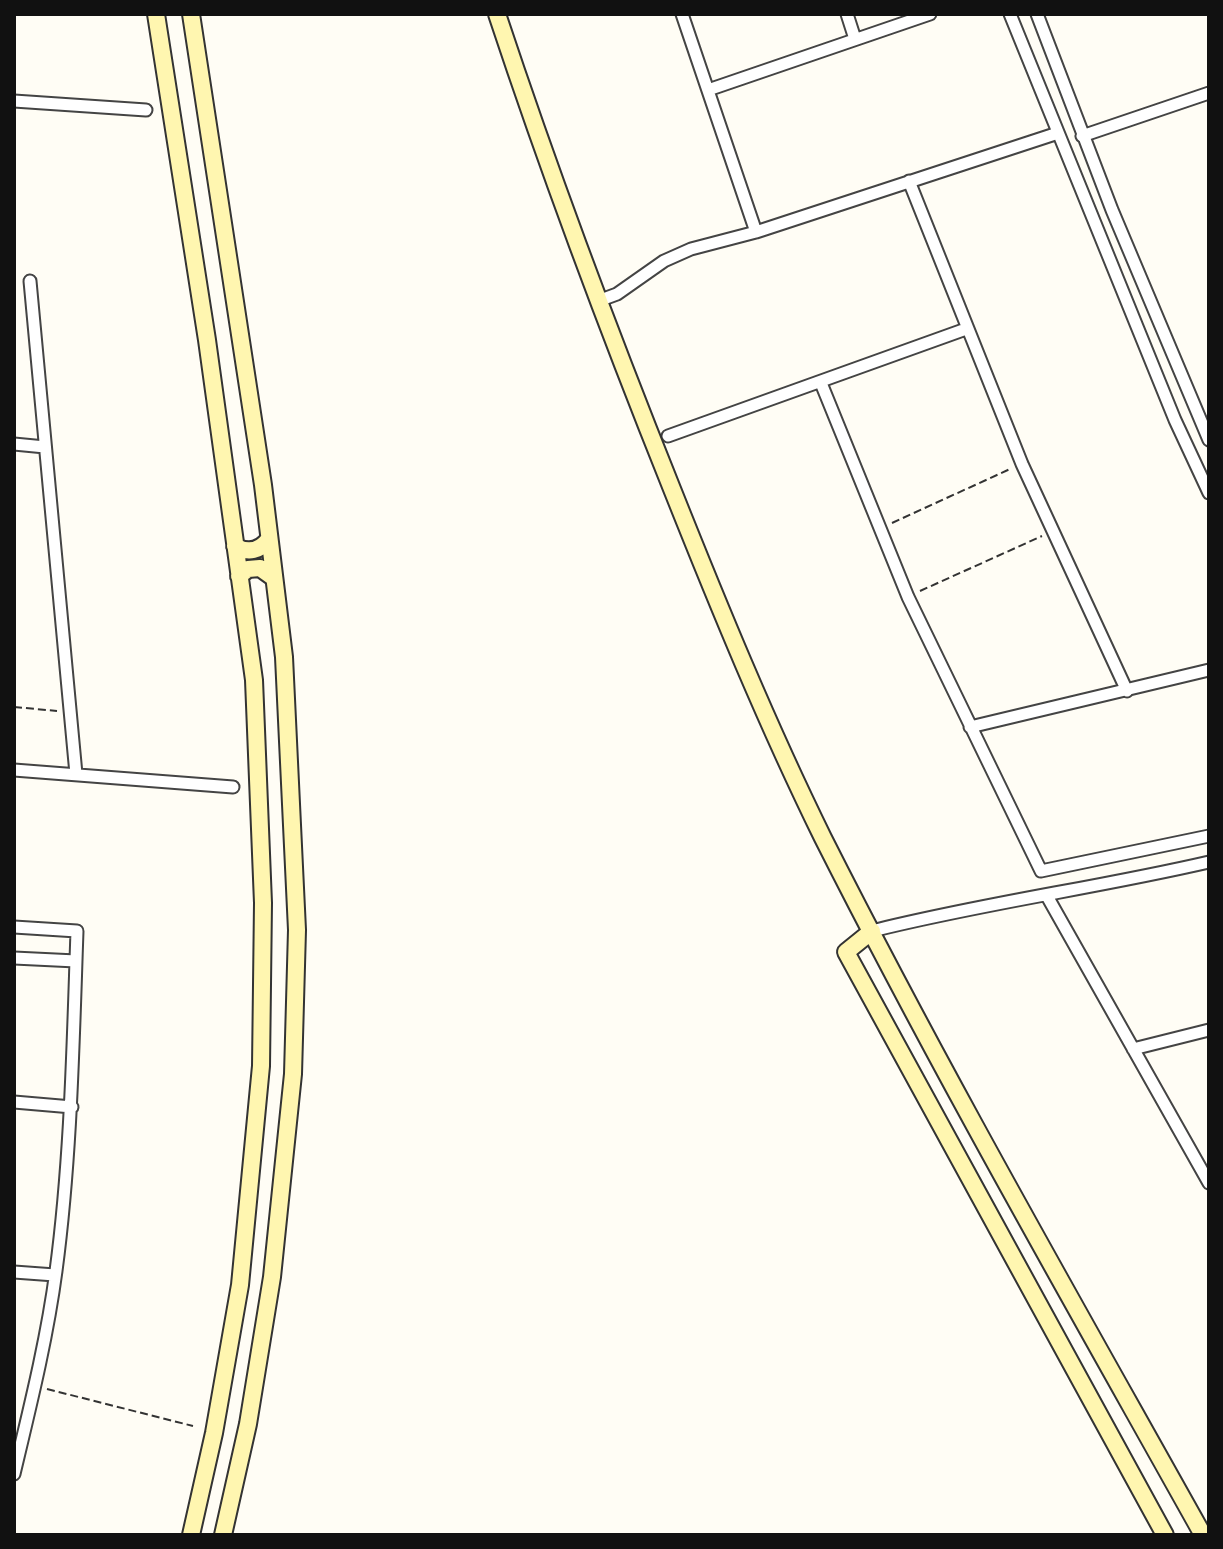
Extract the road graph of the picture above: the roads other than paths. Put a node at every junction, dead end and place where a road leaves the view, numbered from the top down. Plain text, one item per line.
1 (156, 14) edge
2 (191, 14) edge
3 (497, 14) edge
4 (682, 14) edge
5 (847, 14) edge
6 (930, 14) edge
7 (1010, 14) edge
8 (1037, 14) edge
9 (855, 39) junction
10 (708, 90) junction
11 (1209, 93) edge
12 (14, 101) edge
13 (146, 110) dead end
14 (1058, 133) junction
15 (1082, 136) junction
16 (909, 181) junction
17 (756, 232) junction
18 (30, 281) dead end
19 (598, 301) junction
20 (966, 329) junction
21 (821, 383) junction
22 (668, 436) dead end
23 (1209, 440) edge
24 (14, 444) edge
25 (45, 447) junction
26 (1209, 493) edge
27 (269, 539) junction
28 (235, 546) junction
29 (239, 576) junction
30 (274, 578) junction
31 (1209, 670) edge
32 (1127, 691) junction
33 (970, 727) junction
34 (14, 770) edge
35 (76, 774) junction
36 (233, 787) dead end
37 (1209, 836) edge
38 (1209, 862) edge
39 (1047, 896) junction
40 (14, 927) edge
41 (872, 931) junction
42 (14, 958) edge
43 (76, 961) junction
44 (1209, 1030) edge
45 (1133, 1049) junction
46 (14, 1102) edge
47 (72, 1107) junction
48 (1209, 1183) edge
49 (14, 1272) edge
50 (55, 1275) junction
51 (14, 1474) edge
52 (191, 1535) edge
53 (223, 1535) edge
54 (1165, 1535) edge
55 (1203, 1535) edge

1 - 28 street
2 - 27 street
3 - 19 street
4 - 10 street
5 - 9 street
6 - 9 street
7 - 14 street
8 - 15 street
9 - 10 street
10 - 17 street
11 - 15 street
12 - 13 street
14 - 16 street
14 - 26 street
15 - 23 street
16 - 17 street
16 - 20 street
17 - 19 street
18 - 25 street
19 - 41 street
20 - 21 street
20 - 32 street
21 - 22 street
21 - 33 street
24 - 25 street
25 - 35 street
27 - 28 street
27 - 30 street
28 - 29 street
29 - 30 street
29 - 52 street
30 - 53 street
31 - 32 street
32 - 33 street
33 - 37 street
34 - 35 street
35 - 36 street
38 - 39 street
39 - 41 street
39 - 45 street
40 - 43 street
41 - 54 street
41 - 55 street
42 - 43 street
43 - 47 street
44 - 45 street
45 - 48 street
46 - 47 street
47 - 50 street
49 - 50 street
50 - 51 street

